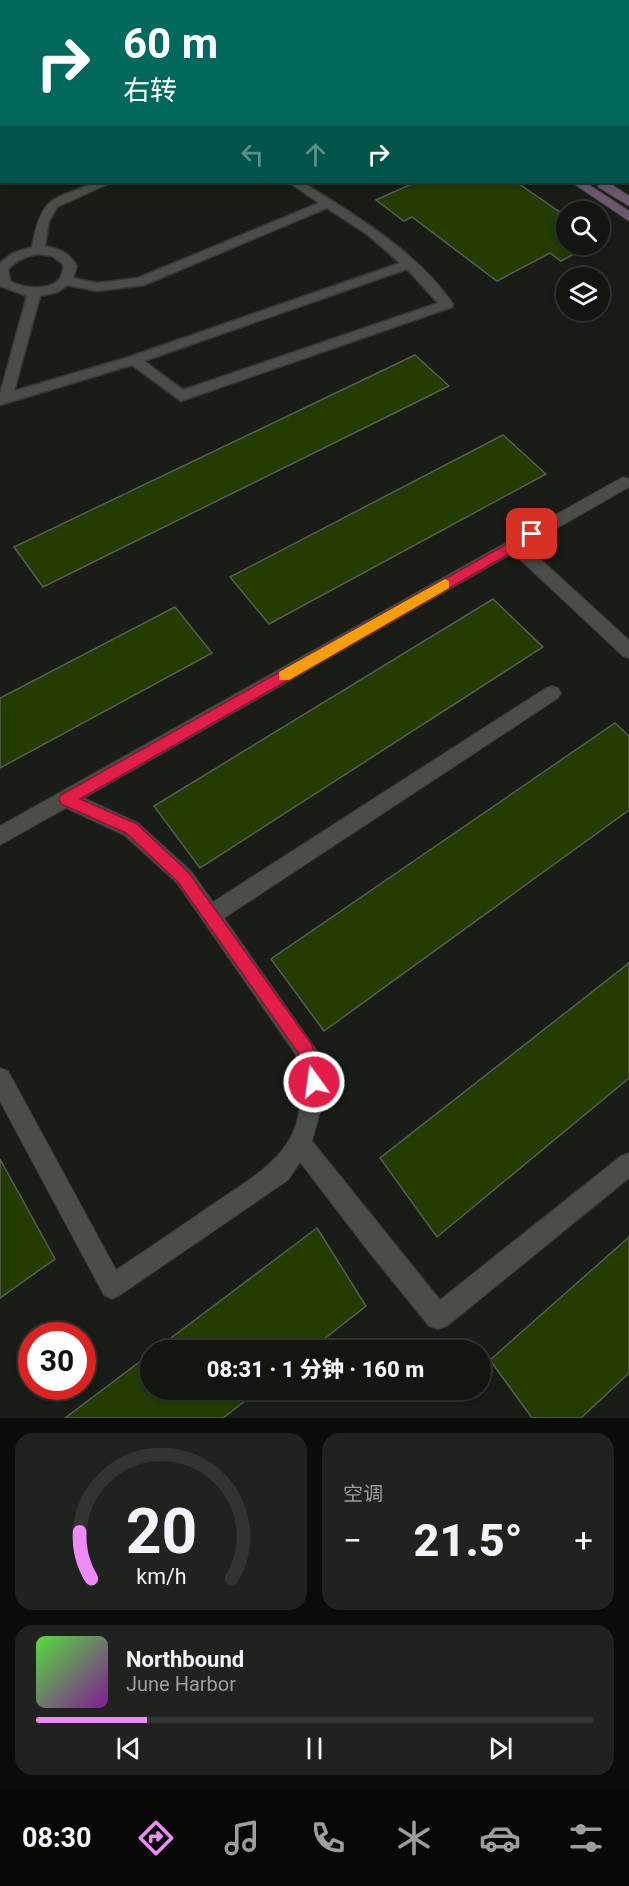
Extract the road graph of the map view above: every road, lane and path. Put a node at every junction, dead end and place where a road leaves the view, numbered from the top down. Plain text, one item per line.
1 (104, 183) edge
2 (297, 183) edge
3 (578, 183) edge
4 (600, 183) edge
5 (629, 202) edge
6 (327, 203) junction
7 (629, 217) edge
8 (38, 250) junction
9 (3, 260) edge
10 (409, 264) junction
11 (65, 281) junction
12 (34, 293) junction
13 (135, 360) junction
14 (3, 398) edge
15 (623, 483) dead end
16 (514, 544) junction
17 (629, 651) edge
18 (552, 693) dead end
19 (66, 799) junction
20 (0, 836) edge
21 (211, 915) junction
22 (0, 1079) edge
23 (301, 1144) junction
24 (629, 1164) edge

1 - 8 lane
2 - 6 lane
3 - 7 street
4 - 5 street
6 - 10 lane
6 - 11 lane
8 - 9 lane
8 - 11 lane
9 - 12 lane
10 - 13 lane
10 - 13 lane
11 - 12 lane
12 - 14 lane
13 - 14 lane
15 - 16 street
16 - 17 street
16 - 19 street
18 - 21 street
19 - 20 street
19 - 21 street
21 - 23 street
22 - 23 street
23 - 24 street

